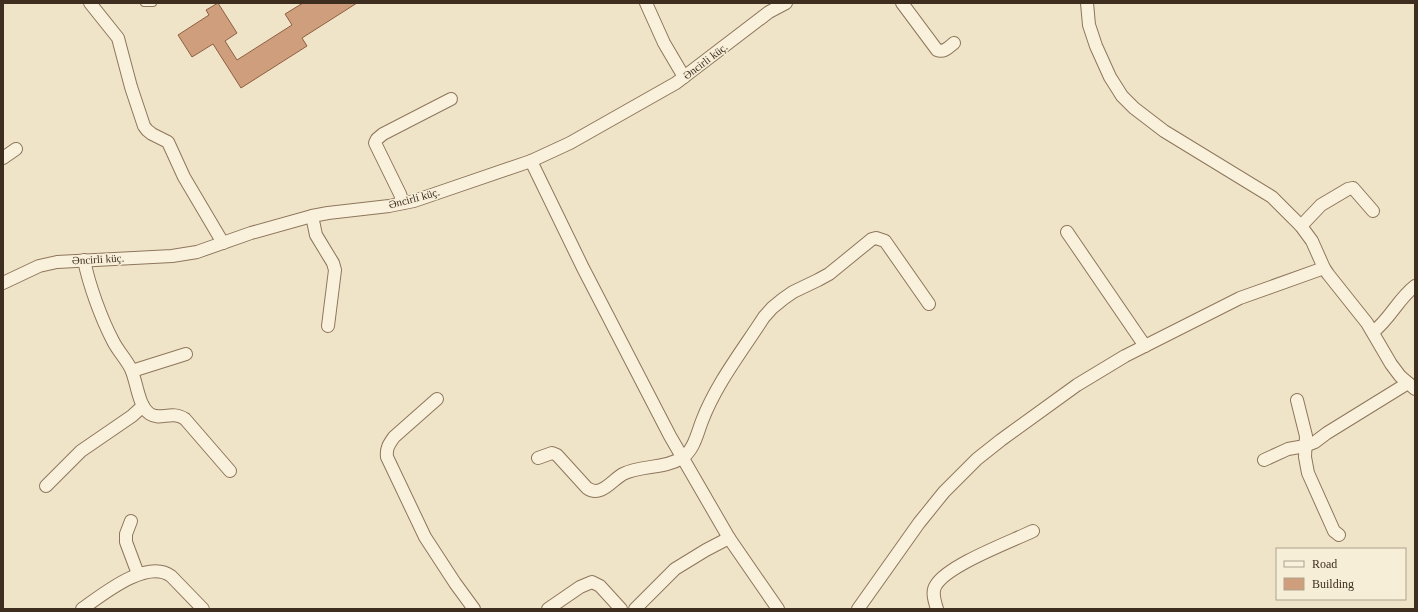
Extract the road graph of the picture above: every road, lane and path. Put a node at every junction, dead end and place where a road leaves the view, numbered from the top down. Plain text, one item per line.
1 (90, 3) edge
2 (144, 3) edge
3 (153, 3) edge
4 (646, 3) edge
5 (786, 3) edge
6 (902, 3) edge
7 (1087, 3) edge
8 (954, 44) dead end
9 (684, 77) junction
10 (451, 99) dead end
11 (16, 149) dead end
12 (3, 158) edge
13 (532, 161) junction
14 (403, 203) junction
15 (1373, 211) dead end
16 (312, 216) junction
17 (1301, 226) junction
18 (1067, 232) dead end
19 (223, 242) junction
20 (84, 260) junction
21 (1324, 268) junction
22 (3, 283) edge
23 (1415, 286) edge
24 (929, 304) dead end
25 (328, 326) dead end
26 (1373, 332) junction
27 (1145, 346) junction
28 (186, 354) dead end
29 (132, 371) junction
30 (1411, 386) edge
31 (436, 399) dead end
32 (1297, 400) dead end
33 (143, 406) junction
34 (1305, 446) junction
35 (538, 458) dead end
36 (682, 458) junction
37 (1264, 460) dead end
38 (230, 471) dead end
39 (46, 486) dead end
40 (131, 521) dead end
41 (1033, 531) dead end
42 (1339, 535) dead end
43 (729, 538) junction
44 (138, 574) junction
45 (82, 609) edge
46 (203, 609) edge
47 (474, 609) edge
48 (548, 609) edge
49 (620, 609) edge
50 (635, 609) edge
51 (778, 609) edge
52 (858, 609) edge
53 (937, 609) edge

1 - 19 street
2 - 3 lane
4 - 9 street
5 - 9 street, Əncirli küç.
6 - 8 street
7 - 17 street
9 - 13 street, Əncirli küç.
10 - 14 street
11 - 12 street
13 - 14 street, Əncirli küç.
13 - 36 street
14 - 16 street, Əncirli küç.
15 - 17 street
16 - 19 street, Əncirli küç.
16 - 25 street
17 - 21 street
18 - 27 street
19 - 20 street, Əncirli küç.
20 - 22 street, Əncirli küç.
20 - 29 street
21 - 26 street
21 - 27 street
23 - 26 street
24 - 36 street
26 - 30 street
27 - 52 street
28 - 29 street
29 - 33 street
30 - 34 street
31 - 47 street
32 - 34 street
33 - 38 street
33 - 39 street
34 - 37 street
34 - 42 street
35 - 36 street
36 - 43 street
40 - 44 street
41 - 53 street
43 - 50 street
43 - 51 street
44 - 45 street
44 - 46 street
48 - 49 street

